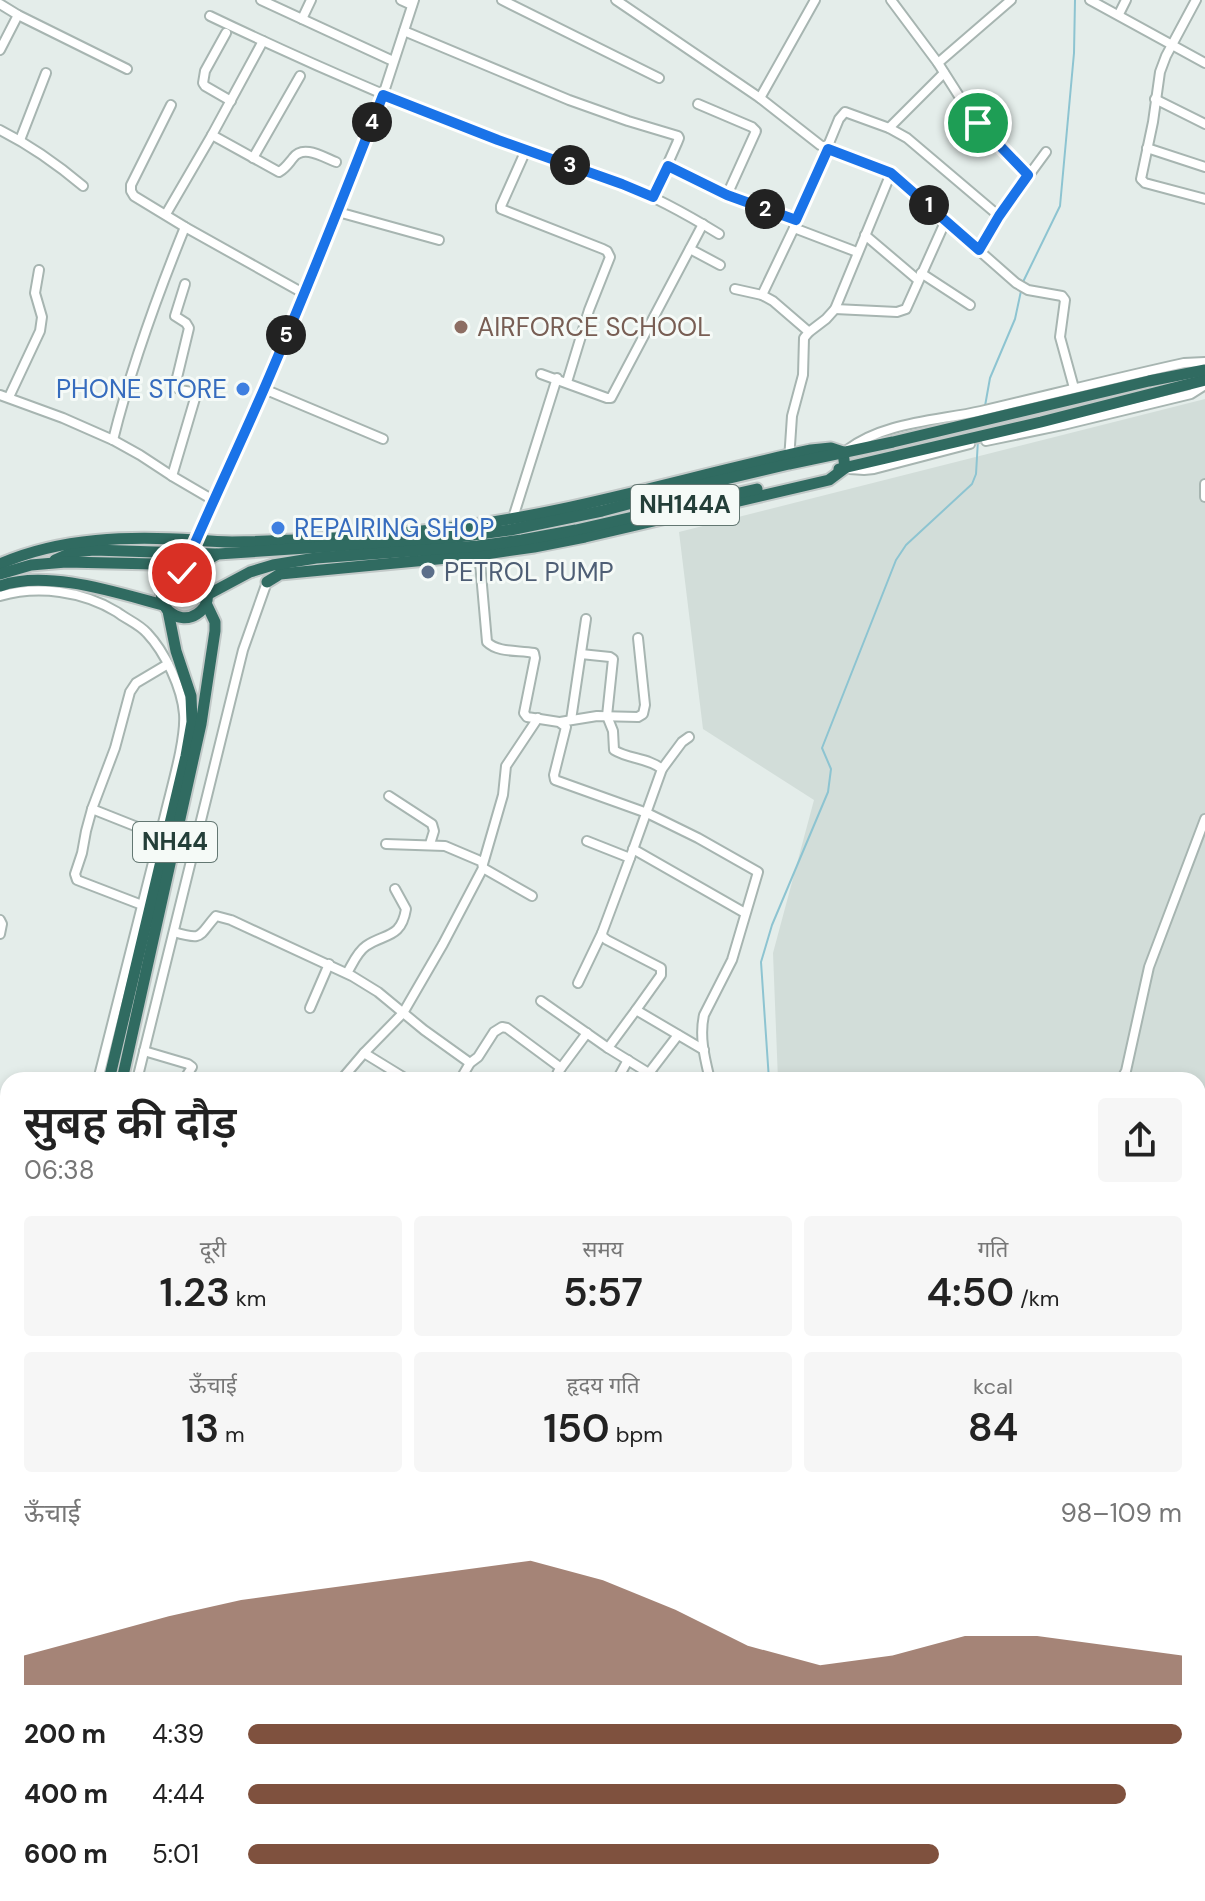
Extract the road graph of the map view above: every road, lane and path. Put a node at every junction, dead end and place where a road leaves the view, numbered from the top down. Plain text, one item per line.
1 (261, 0) edge
2 (311, 0) edge
3 (401, 0) edge
4 (502, 0) edge
5 (616, 0) edge
6 (815, 0) edge
7 (891, 0) edge
8 (1011, 0) edge
9 (1090, 0) edge
10 (1126, 0) edge
11 (1196, 0) edge
12 (413, 2) edge
13 (0, 4) edge
14 (1119, 14) junction
15 (18, 15) junction
16 (210, 16) dead end
17 (302, 19) junction
18 (404, 31) junction
19 (226, 33) dead end
20 (263, 41) junction
21 (1172, 44) junction
22 (0, 50) edge
23 (393, 61) junction
24 (938, 63) junction
25 (1205, 63) edge
26 (127, 69) dead end
27 (46, 73) dead end
28 (944, 73) junction
29 (300, 76) dead end
30 (659, 78) dead end
31 (383, 95) junction
32 (760, 98) junction
33 (1155, 99) junction
34 (231, 101) junction
35 (698, 104) dead end
36 (171, 105) dead end
37 (1205, 124) edge
38 (889, 128) junction
39 (0, 130) edge
40 (212, 135) junction
41 (20, 140) junction
42 (1147, 148) junction
43 (828, 149) junction
44 (526, 150) junction
45 (1046, 152) dead end
46 (253, 158) junction
47 (336, 162) dead end
48 (668, 166) junction
49 (1205, 167) edge
50 (891, 173) junction
51 (1028, 175) junction
52 (83, 186) dead end
53 (727, 195) junction
54 (653, 197) junction
55 (1205, 199) edge
56 (338, 212) junction
57 (166, 214) junction
58 (999, 216) junction
59 (946, 220) junction
60 (703, 224) junction
61 (795, 224) junction
62 (185, 227) junction
63 (719, 234) dead end
64 (865, 235) junction
65 (439, 240) dead end
66 (690, 249) junction
67 (979, 250) junction
68 (857, 252) junction
69 (720, 265) dead end
70 (39, 270) dead end
71 (919, 277) junction
72 (185, 284) dead end
73 (735, 289) dead end
74 (303, 293) junction
75 (762, 295) junction
76 (970, 305) dead end
77 (835, 309) junction
78 (809, 332) junction
79 (1205, 362) edge
80 (1205, 370) edge
81 (541, 374) dead end
82 (557, 378) junction
83 (567, 382) junction
84 (1205, 383) edge
85 (1074, 388) junction
86 (264, 389) junction
87 (5, 396) edge
88 (992, 412) junction
89 (383, 439) dead end
90 (113, 440) junction
91 (843, 452) junction
92 (789, 460) junction
93 (845, 468) junction
94 (172, 476) junction
95 (1205, 484) edge
96 (1205, 497) edge
97 (213, 500) junction
98 (512, 524) junction
99 (489, 528) junction
100 (371, 535) junction
101 (195, 540) junction
102 (443, 544) junction
103 (386, 549) junction
104 (478, 551) junction
105 (191, 553) junction
106 (218, 554) junction
107 (400, 562) junction
108 (47, 563) junction
109 (182, 573) junction
110 (2, 577) edge
111 (267, 582) joint
112 (0, 596) edge
113 (207, 599) junction
114 (166, 608) junction
115 (586, 619) dead end
116 (638, 638) dead end
117 (581, 654) junction
118 (168, 664) junction
119 (607, 716) junction
120 (538, 718) junction
121 (571, 720) junction
122 (559, 722) junction
123 (689, 737) dead end
124 (662, 769) junction
125 (389, 796) dead end
126 (92, 809) junction
127 (647, 813) junction
128 (1205, 819) edge
129 (160, 836) junction
130 (587, 841) dead end
131 (386, 844) dead end
132 (430, 844) junction
133 (632, 854) junction
134 (483, 866) junction
135 (395, 889) dead end
136 (532, 896) dead end
137 (142, 905) junction
138 (745, 913) junction
139 (0, 920) edge
140 (174, 932) junction
141 (602, 933) junction
142 (0, 934) edge
143 (329, 964) junction
144 (347, 973) junction
145 (578, 983) dead end
146 (541, 1001) dead end
147 (310, 1008) dead end
148 (636, 1010) junction
149 (403, 1013) junction
150 (587, 1033) junction
151 (678, 1035) junction
152 (608, 1048) junction
153 (704, 1050) junction
154 (144, 1051) junction
155 (364, 1053) junction
156 (628, 1060) junction
157 (470, 1063) junction
158 (561, 1068) junction
159 (100, 1072) edge
160 (111, 1072) edge
161 (124, 1072) edge
162 (139, 1072) edge
163 (189, 1072) edge
164 (348, 1072) edge
165 (395, 1072) edge
166 (465, 1072) edge
167 (558, 1072) edge
168 (621, 1072) edge
169 (647, 1072) edge
170 (650, 1072) edge
171 (708, 1072) edge
172 (1125, 1072) edge

1 - 17 street
2 - 17 street
3 - 12 street
4 - 30 street
5 - 32 street
6 - 32 street
7 - 24 street
8 - 24 street
9 - 14 street
10 - 14 street
11 - 21 street
12 - 18 street
13 - 15 street
14 - 21 street
15 - 22 street
15 - 26 street
16 - 20 street
17 - 23 street
18 - 23 street
18 - 48 street
19 - 34 street
20 - 31 street
20 - 34 street
21 - 25 street
21 - 33 street
23 - 31 street
24 - 28 street
27 - 41 street
28 - 38 street
28 - 51 street
29 - 46 street
31 - 44 street
31 - 56 street
32 - 43 street
33 - 37 street
33 - 42 street
34 - 40 street
35 - 53 street
36 - 57 street
38 - 43 street
38 - 58 street
39 - 41 street
40 - 46 street
40 - 57 street
41 - 52 street
42 - 49 street
42 - 55 street
43 - 50 street
43 - 61 street
44 - 54 street
44 - 83 street
45 - 51 street
46 - 47 street
48 - 53 street
48 - 54 street
50 - 59 street
50 - 64 street
51 - 58 street
53 - 61 street
54 - 60 street
56 - 65 street
56 - 74 street
57 - 62 street
58 - 67 street
59 - 67 street
59 - 71 street
60 - 63 street
60 - 66 street
61 - 68 street
61 - 75 street
62 - 74 street
62 - 90 street
64 - 68 street
64 - 71 street
66 - 69 street
66 - 83 street
67 - 85 street
68 - 77 street
70 - 87 street
71 - 76 street
71 - 77 street
72 - 94 street
73 - 75 street
74 - 86 street
75 - 78 street
77 - 78 street
78 - 92 street
79 - 85 street
80 - 88 highway, NH144A
81 - 82 street
82 - 83 street
82 - 98 street
84 - 93 highway, NH144A
85 - 88 street
86 - 89 street
86 - 97 street
87 - 90 street
88 - 91 highway, NH144A
90 - 94 street
91 - 92 highway, NH144A
91 - 93 highway
92 - 98 highway, NH144A
93 - 104 highway, NH144A
94 - 97 street
95 - 96 street
97 - 101 street
98 - 99 highway, NH144A
99 - 100 highway
99 - 102 highway, NH144A
100 - 101 highway
100 - 103 highway
101 - 105 street
101 - 110 highway
102 - 103 highway, NH144A
102 - 104 highway, NH144A
103 - 106 highway, NH144A
103 - 107 highway
103 - 113 highway, NH144A
104 - 107 highway
104 - 120 street
105 - 106 highway
105 - 108 highway
105 - 109 street
106 - 109 highway, NH144A
107 - 111 highway
108 - 109 highway
108 - 110 highway
109 - 113 highway
109 - 114 highway
110 - 114 highway
111 - 140 street
112 - 118 street
113 - 114 highway
113 - 161 highway, NH44
114 - 160 highway, NH44
115 - 117 street
116 - 119 street
117 - 119 street
117 - 121 street
118 - 126 street
118 - 129 street
119 - 121 street
119 - 124 street
120 - 122 street
120 - 134 street
121 - 122 street
122 - 127 street
123 - 124 street
124 - 127 street
125 - 132 street
126 - 129 street
126 - 137 street
127 - 133 street
127 - 138 street
128 - 172 street
129 - 137 street
130 - 133 street
131 - 132 street
132 - 134 street
133 - 138 street
133 - 141 street
134 - 136 street
134 - 149 street
135 - 144 street
137 - 159 street
138 - 153 street
139 - 142 street
140 - 143 street
140 - 154 street
141 - 145 street
141 - 148 street
143 - 144 street
143 - 147 street
144 - 149 street
146 - 150 street
148 - 151 street
148 - 152 street
149 - 155 street
149 - 157 street
150 - 152 street
150 - 158 street
151 - 153 street
151 - 170 street
152 - 156 street
153 - 171 street
154 - 162 street
154 - 163 street
155 - 164 street
155 - 165 street
156 - 168 street
156 - 169 street
157 - 158 street
157 - 166 street
158 - 167 street

